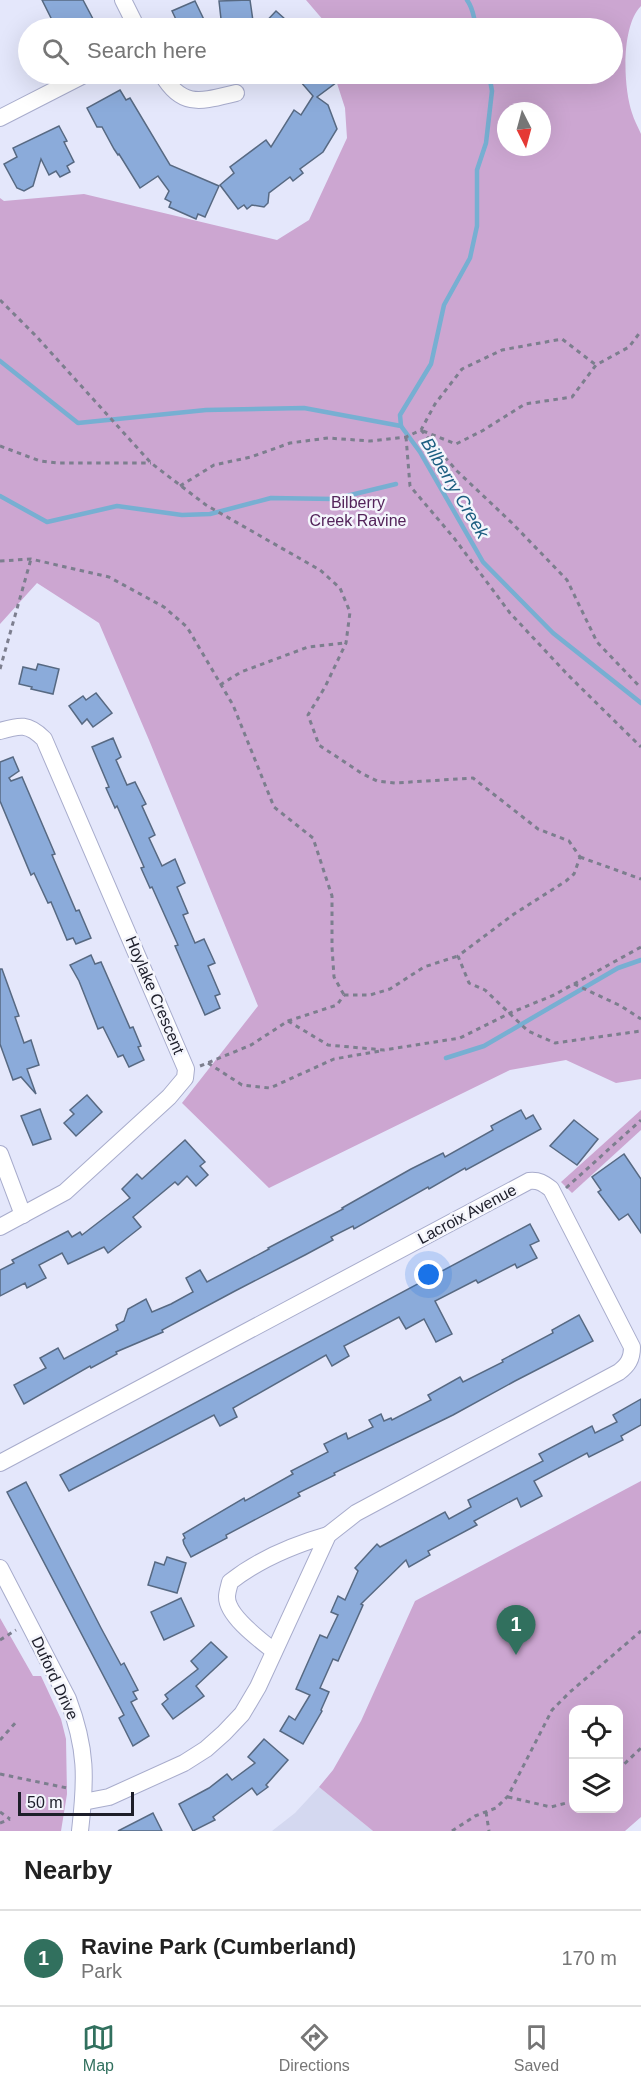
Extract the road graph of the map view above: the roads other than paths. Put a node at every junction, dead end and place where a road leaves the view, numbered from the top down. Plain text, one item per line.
1 (123, 0) edge
2 (132, 18) edge
3 (66, 84) edge
4 (168, 84) edge
5 (236, 93) dead end
6 (0, 118) edge
7 (0, 731) edge
8 (0, 1154) edge
9 (23, 1215) junction
10 (0, 1227) edge
11 (0, 1462) edge
12 (328, 1535) junction
13 (0, 1568) edge
14 (274, 1651) junction
15 (84, 1796) junction
16 (80, 1831) edge

1 - 2 street
3 - 6 street
4 - 5 street
7 - 9 street, Hoylake Crescent
8 - 9 street
9 - 10 street, Hoylake Crescent
11 - 12 street, Lacroix Avenue
12 - 14 street, Lacroix Avenue
12 - 14 street, Lacroix Avenue
13 - 15 street, Duford Drive
14 - 15 street, Lacroix Avenue
15 - 16 street, Duford Drive

